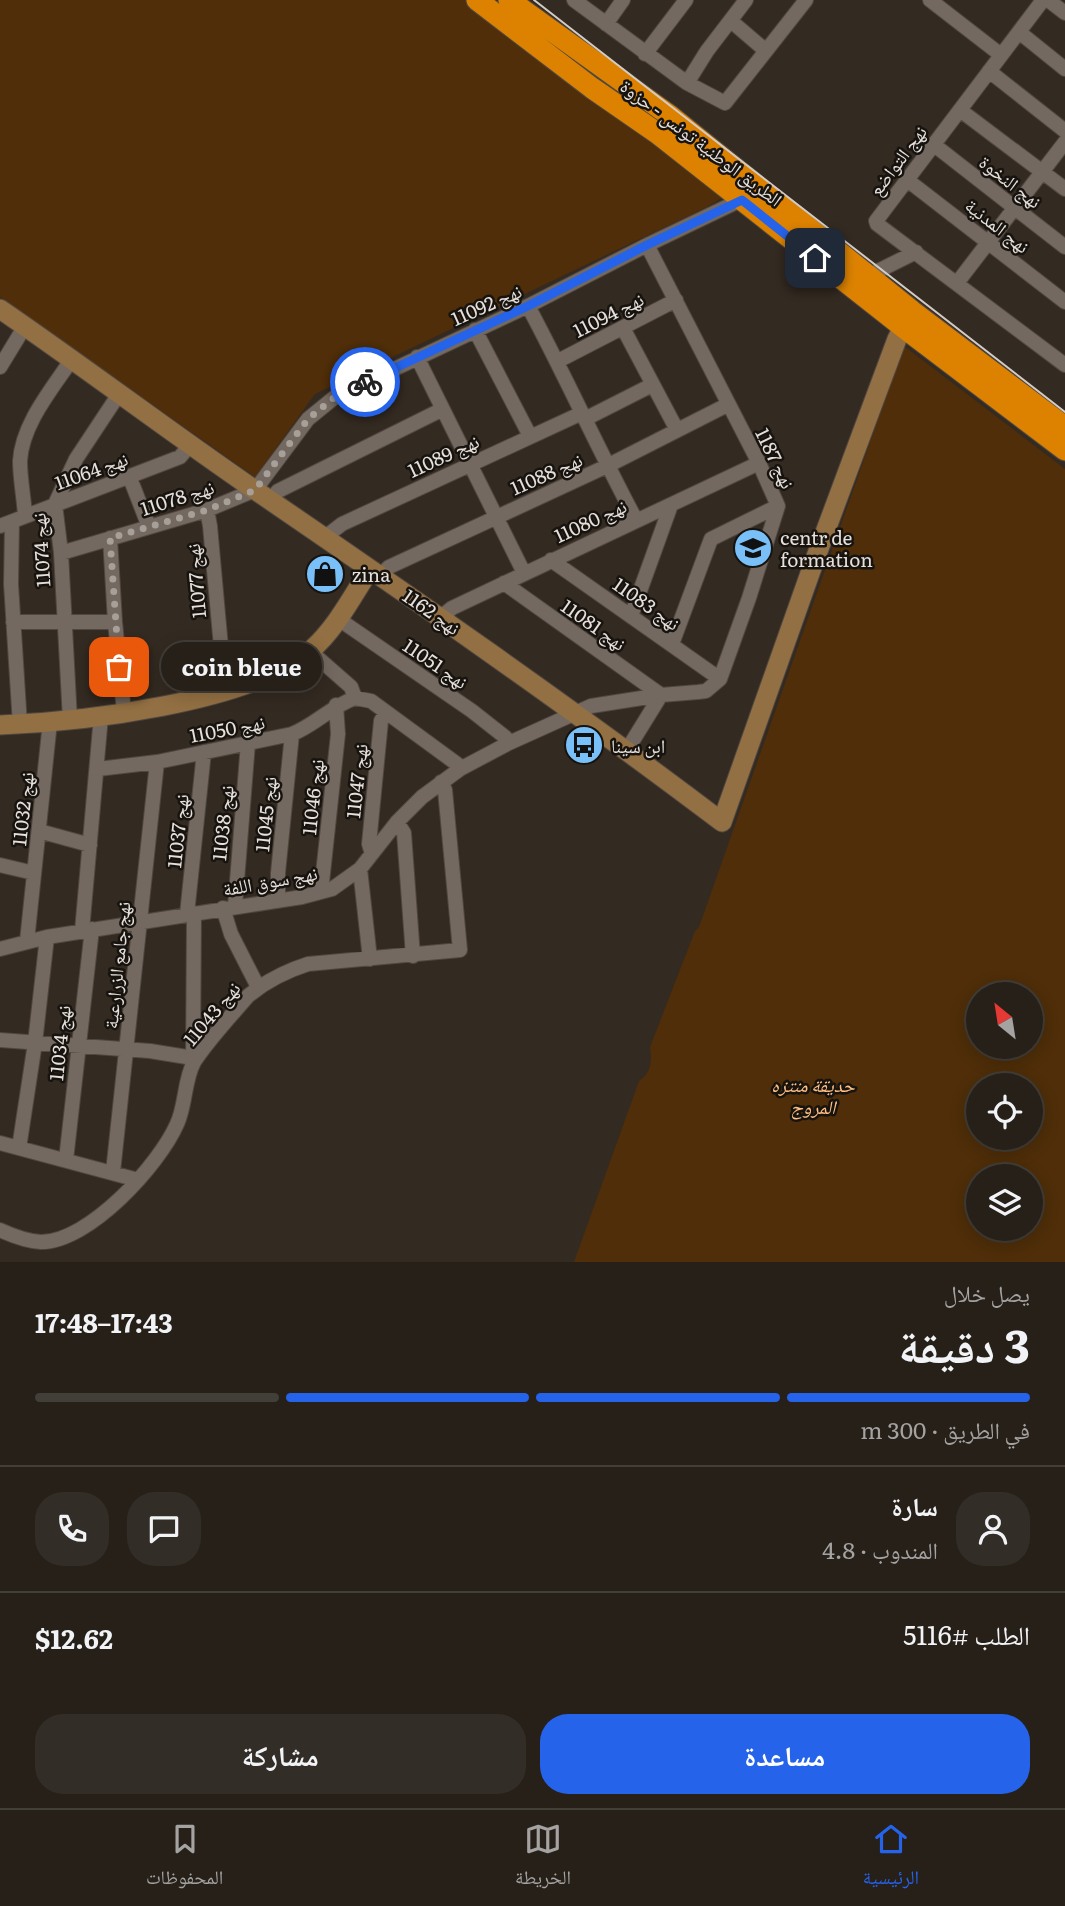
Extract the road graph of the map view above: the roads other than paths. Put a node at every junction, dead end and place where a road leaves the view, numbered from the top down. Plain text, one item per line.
1 (477, 0) edge
2 (509, 0) edge
3 (574, 0) edge
4 (623, 0) edge
5 (686, 0) edge
6 (746, 0) edge
7 (806, 0) edge
8 (930, 0) edge
9 (1045, 0) edge
10 (1065, 13) edge
11 (731, 21) junction
12 (606, 24) junction
13 (1018, 32) junction
14 (766, 51) junction
15 (645, 54) junction
16 (1001, 55) junction
17 (1065, 69) edge
18 (989, 71) junction
19 (687, 83) junction
20 (960, 110) junction
21 (1065, 131) edge
22 (1065, 142) edge
23 (933, 144) junction
24 (1041, 171) junction
25 (906, 179) junction
26 (762, 188) junction
27 (1065, 189) edge
28 (742, 200) junction
29 (1013, 207) junction
30 (988, 241) junction
31 (647, 245) junction
32 (1065, 247) edge
33 (916, 252) junction
34 (870, 275) junction
35 (957, 283) junction
36 (676, 300) junction
37 (1065, 302) edge
38 (528, 306) junction
39 (0, 309) edge
40 (908, 319) junction
41 (25, 326) junction
42 (623, 328) junction
43 (475, 330) junction
44 (417, 357) junction
45 (72, 359) junction
46 (558, 361) junction
47 (1065, 365) edge
48 (0, 367) edge
49 (652, 385) junction
50 (119, 394) junction
51 (727, 405) junction
52 (442, 410) junction
53 (584, 416) junction
54 (1065, 427) edge
55 (677, 430) junction
56 (530, 436) junction
57 (191, 444) junction
58 (1065, 450) edge
59 (759, 463) junction
60 (469, 464) junction
61 (607, 466) junction
62 (130, 478) junction
63 (262, 495) junction
64 (55, 504) junction
65 (671, 505) junction
66 (778, 506) junction
67 (207, 510) junction
68 (496, 516) junction
69 (636, 520) junction
70 (12, 521) edge
71 (149, 527) junction
72 (110, 538) junction
73 (324, 538) junction
74 (61, 553) junction
75 (551, 560) junction
76 (375, 573) junction
77 (524, 573) junction
78 (504, 583) junction
79 (631, 616) junction
80 (441, 617) junction
81 (337, 618) junction
82 (13, 622) junction
83 (64, 622) junction
84 (115, 622) junction
85 (672, 644) junction
86 (310, 651) junction
87 (720, 679) junction
88 (225, 691) junction
89 (661, 695) junction
90 (355, 698) junction
91 (336, 705) junction
92 (124, 712) junction
93 (386, 712) junction
94 (573, 713) junction
95 (101, 716) junction
96 (70, 720) junction
97 (50, 722) junction
98 (20, 724) junction
99 (0, 725) edge
100 (292, 734) junction
101 (248, 743) junction
102 (509, 743) junction
103 (627, 750) junction
104 (204, 752) junction
105 (157, 762) junction
106 (98, 769) junction
107 (460, 769) junction
108 (441, 782) junction
109 (397, 822) junction
110 (40, 831) junction
111 (90, 845) junction
112 (372, 854) junction
113 (0, 865) edge
114 (360, 869) junction
115 (34, 873) junction
116 (321, 892) junction
117 (278, 899) junction
118 (229, 907) junction
119 (190, 914) junction
120 (141, 922) junction
121 (87, 930) junction
122 (47, 937) junction
123 (27, 941) junction
124 (0, 948) edge
125 (413, 956) junction
126 (370, 959) junction
127 (258, 987) junction
128 (0, 1040) edge
129 (35, 1043) junction
130 (79, 1047) junction
131 (126, 1051) junction
132 (193, 1061) junction
133 (0, 1143) edge
134 (19, 1148) junction
135 (66, 1160) junction
136 (113, 1172) junction
137 (138, 1180) junction
138 (0, 1230) edge

1 - 28 highway, الطريق الوطنية تونس - حزوة
2 - 26 highway, الطريق الوطنية تونس - حزوة
3 - 12 street
4 - 12 street
5 - 15 street
6 - 11 street
7 - 14 street
8 - 16 street
9 - 10 street
9 - 13 street, نهج التواضع
11 - 14 street
11 - 19 street
12 - 15 street
13 - 16 street, نهج التواضع
13 - 17 street
14 - 19 street
15 - 19 street
16 - 18 street, نهج التواضع
18 - 20 street, نهج التواضع
18 - 21 street
20 - 23 street, نهج التواضع
20 - 24 street
22 - 24 street
23 - 25 street, نهج التواضع
23 - 29 street, نهج النخوة
24 - 27 street
24 - 29 street
25 - 30 street, نهج المدنية
25 - 33 street, نهج التواضع
26 - 28 street, نهج 11092
26 - 34 highway, الطريق الوطنية تونس - حزوة
28 - 31 street, نهج 11092
28 - 40 highway, الطريق الوطنية تونس - حزوة
29 - 30 street
29 - 32 street, نهج النخوة
30 - 35 street
30 - 37 street, نهج المدنية
31 - 36 street, نهج 1187
31 - 38 street, نهج 11092
33 - 34 street
33 - 35 street, نهج التواضع
34 - 40 highway, الطريق الوطنية تونس - حزوة
35 - 47 street, نهج التواضع
36 - 42 street, نهج 11094
36 - 51 street, نهج 1187
38 - 43 street, نهج 11092
38 - 46 street
39 - 41 street, نهج 1162
40 - 54 highway, الطريق الوطنية تونس - حزوة
40 - 58 highway, الطريق الوطنية تونس - حزوة
40 - 103 street, نهج 1162
41 - 45 street, نهج 1162
41 - 48 street
42 - 46 street, نهج 11094
42 - 49 street
43 - 44 street, نهج 11092
43 - 56 street
44 - 52 street
44 - 63 street, نهج 11092
45 - 50 street, نهج 1162
45 - 70 street
46 - 53 street
49 - 53 street, نهج 11089
49 - 55 street
50 - 57 street, نهج 1162
50 - 64 street, نهج 11074
51 - 55 street, نهج 11088
51 - 59 street, نهج 1187
52 - 60 street
52 - 63 street, نهج 11078
53 - 56 street, نهج 11089
53 - 61 street
55 - 61 street, نهج 11088
56 - 60 street, نهج 11089
57 - 62 street, نهج 11064
57 - 63 street, نهج 1162
59 - 65 street, نهج 11080
59 - 66 street, نهج 1187
60 - 68 street
60 - 73 street, نهج 11089
61 - 68 street, نهج 11088
61 - 69 street
62 - 64 street, نهج 11064
62 - 71 street
63 - 67 street, نهج 11078
63 - 73 street, نهج 1162
64 - 70 street, نهج 11064
64 - 74 street, نهج 11074
65 - 69 street, نهج 11080
65 - 79 street
66 - 85 street
66 - 87 street, نهج 1187
67 - 71 street, نهج 11078
67 - 88 street, نهج 11077
68 - 76 street, نهج 11088
68 - 77 street
69 - 75 street, نهج 11080
70 - 82 street
71 - 72 street, نهج 11078
72 - 74 street, نهج 11078
72 - 84 street
73 - 76 street, نهج 1162
74 - 83 street, نهج 11074
75 - 77 street, نهج 11080
75 - 79 street, نهج 11083
76 - 80 street, نهج 1162
76 - 81 street
77 - 78 street, نهج 11080
78 - 80 street, نهج 11080
78 - 89 street, نهج 11081
79 - 85 street, نهج 11083
80 - 94 street, نهج 1162
81 - 86 street
81 - 102 street, نهج 11051
82 - 83 street
82 - 98 street
83 - 84 street
83 - 96 street, نهج 11074
84 - 92 street
85 - 87 street, نهج 11083
86 - 88 street
86 - 90 street
87 - 89 street
88 - 92 street
89 - 94 street
89 - 103 street
90 - 91 street, نهج 11050
90 - 93 street
91 - 100 street, نهج 11050
91 - 116 street, نهج 11046
92 - 95 street
93 - 107 street
93 - 112 street, نهج 11047
94 - 102 street, نهج سوق اللفة
94 - 103 street, نهج 1162
95 - 96 street
95 - 106 street, نهج 11034
96 - 97 street
97 - 98 street
97 - 110 street, نهج 11032
98 - 99 street
100 - 101 street, نهج 11050
100 - 117 street, نهج 11045
101 - 104 street, نهج 11050
101 - 118 street, نهج 11038
102 - 107 street, نهج سوق اللفة
104 - 105 street, نهج 11050
104 - 119 street, نهج 11037
105 - 106 street, نهج 11050
105 - 120 street, نهج جامع الزرارعية
106 - 111 street, نهج 11034
107 - 108 street, نهج سوق اللفة
108 - 109 street, نهج سوق اللفة
108 - 125 street, نهج 11043
109 - 112 street, نهج سوق اللفة
109 - 125 street
110 - 111 street
110 - 115 street, نهج 11032
111 - 121 street, نهج 11034
112 - 114 street, نهج سوق اللفة
113 - 115 street
114 - 116 street, نهج سوق اللفة
114 - 126 street
115 - 123 street, نهج 11032
116 - 117 street, نهج سوق اللفة
117 - 118 street, نهج سوق اللفة
118 - 119 street, نهج سوق اللفة
118 - 127 street
119 - 120 street, نهج سوق اللفة
119 - 132 street, نهج 11037
120 - 121 street, نهج سوق اللفة
120 - 131 street, نهج جامع الزرارعية
121 - 122 street, نهج سوق اللفة
121 - 130 street, نهج 11034
122 - 123 street, نهج سوق اللفة
122 - 129 street
123 - 124 street, نهج سوق اللفة
125 - 126 street, نهج 11043
126 - 127 street, نهج 11043
127 - 132 street, نهج 11043
128 - 129 street
129 - 130 street
129 - 134 street
130 - 131 street
130 - 135 street, نهج 11034
131 - 132 street
131 - 136 street, نهج جامع الزرارعية
132 - 137 street, نهج 11043
133 - 134 street
134 - 135 street
135 - 136 street
136 - 137 street
137 - 138 street, نهج 11043

